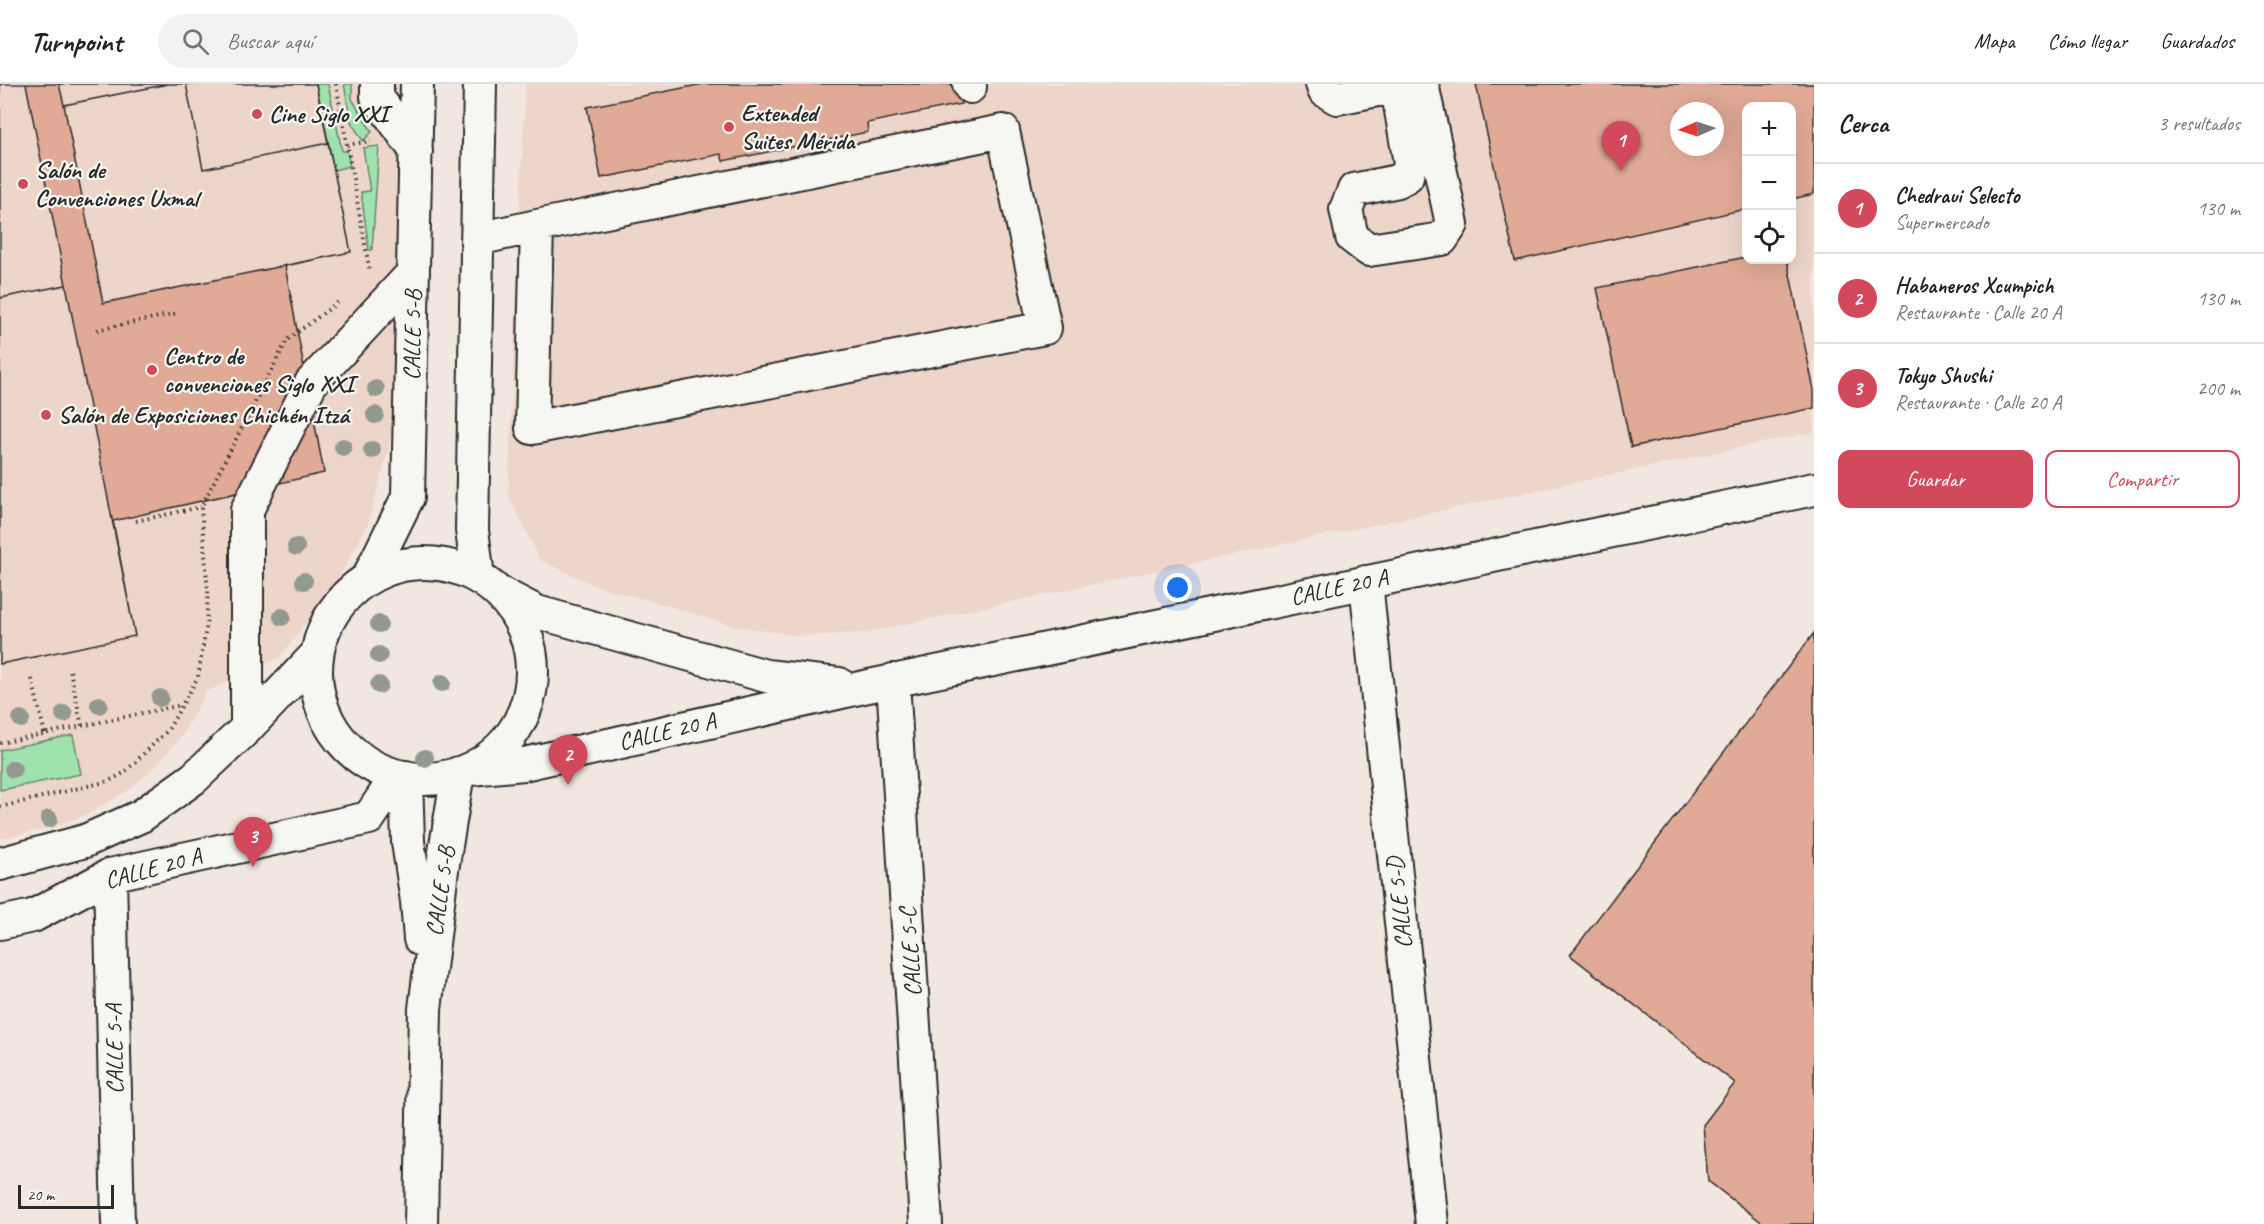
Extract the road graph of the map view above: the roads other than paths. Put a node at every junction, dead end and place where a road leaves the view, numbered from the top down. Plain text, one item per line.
1 (377, 84) edge
2 (417, 84) edge
3 (480, 84) edge
4 (1322, 84) edge
5 (1422, 84) edge
6 (416, 151) junction
7 (537, 226) junction
8 (477, 239) junction
9 (413, 273) junction
10 (1814, 489) edge
11 (368, 578) junction
12 (1366, 582) junction
13 (488, 585) junction
14 (317, 654) junction
15 (878, 684) junction
16 (247, 728) junction
17 (464, 771) junction
18 (402, 777) junction
19 (0, 864) edge
20 (110, 875) junction
21 (0, 923) edge
22 (425, 1009) junction
23 (118, 1224) edge
24 (421, 1224) edge
25 (926, 1224) edge
26 (1432, 1224) edge

1 - 6 street
2 - 6 street, CALLE 5-B
3 - 8 street
4 - 5 street
6 - 9 street, CALLE 5-B
7 - 7 street
7 - 8 street
8 - 13 street
9 - 11 street, CALLE 5-B
9 - 16 street
10 - 12 street, CALLE 20 A
11 - 13 street, CALLE 20 A
11 - 14 street
12 - 15 street, CALLE 20 A
12 - 26 street, CALLE 5-D
13 - 15 street, CALLE 20 A
13 - 17 street
14 - 16 street, CALLE 20 A
14 - 18 street
15 - 17 street, CALLE 20 A
15 - 25 street, CALLE 5-C
16 - 19 street, CALLE 20 A
17 - 18 street, CALLE 20 A
17 - 22 street, CALLE 5-B
18 - 20 street, CALLE 20 A
18 - 22 street, CALLE 5-B
20 - 21 street, CALLE 20 A
20 - 23 street, CALLE 5-A
22 - 24 street, CALLE 5-B

